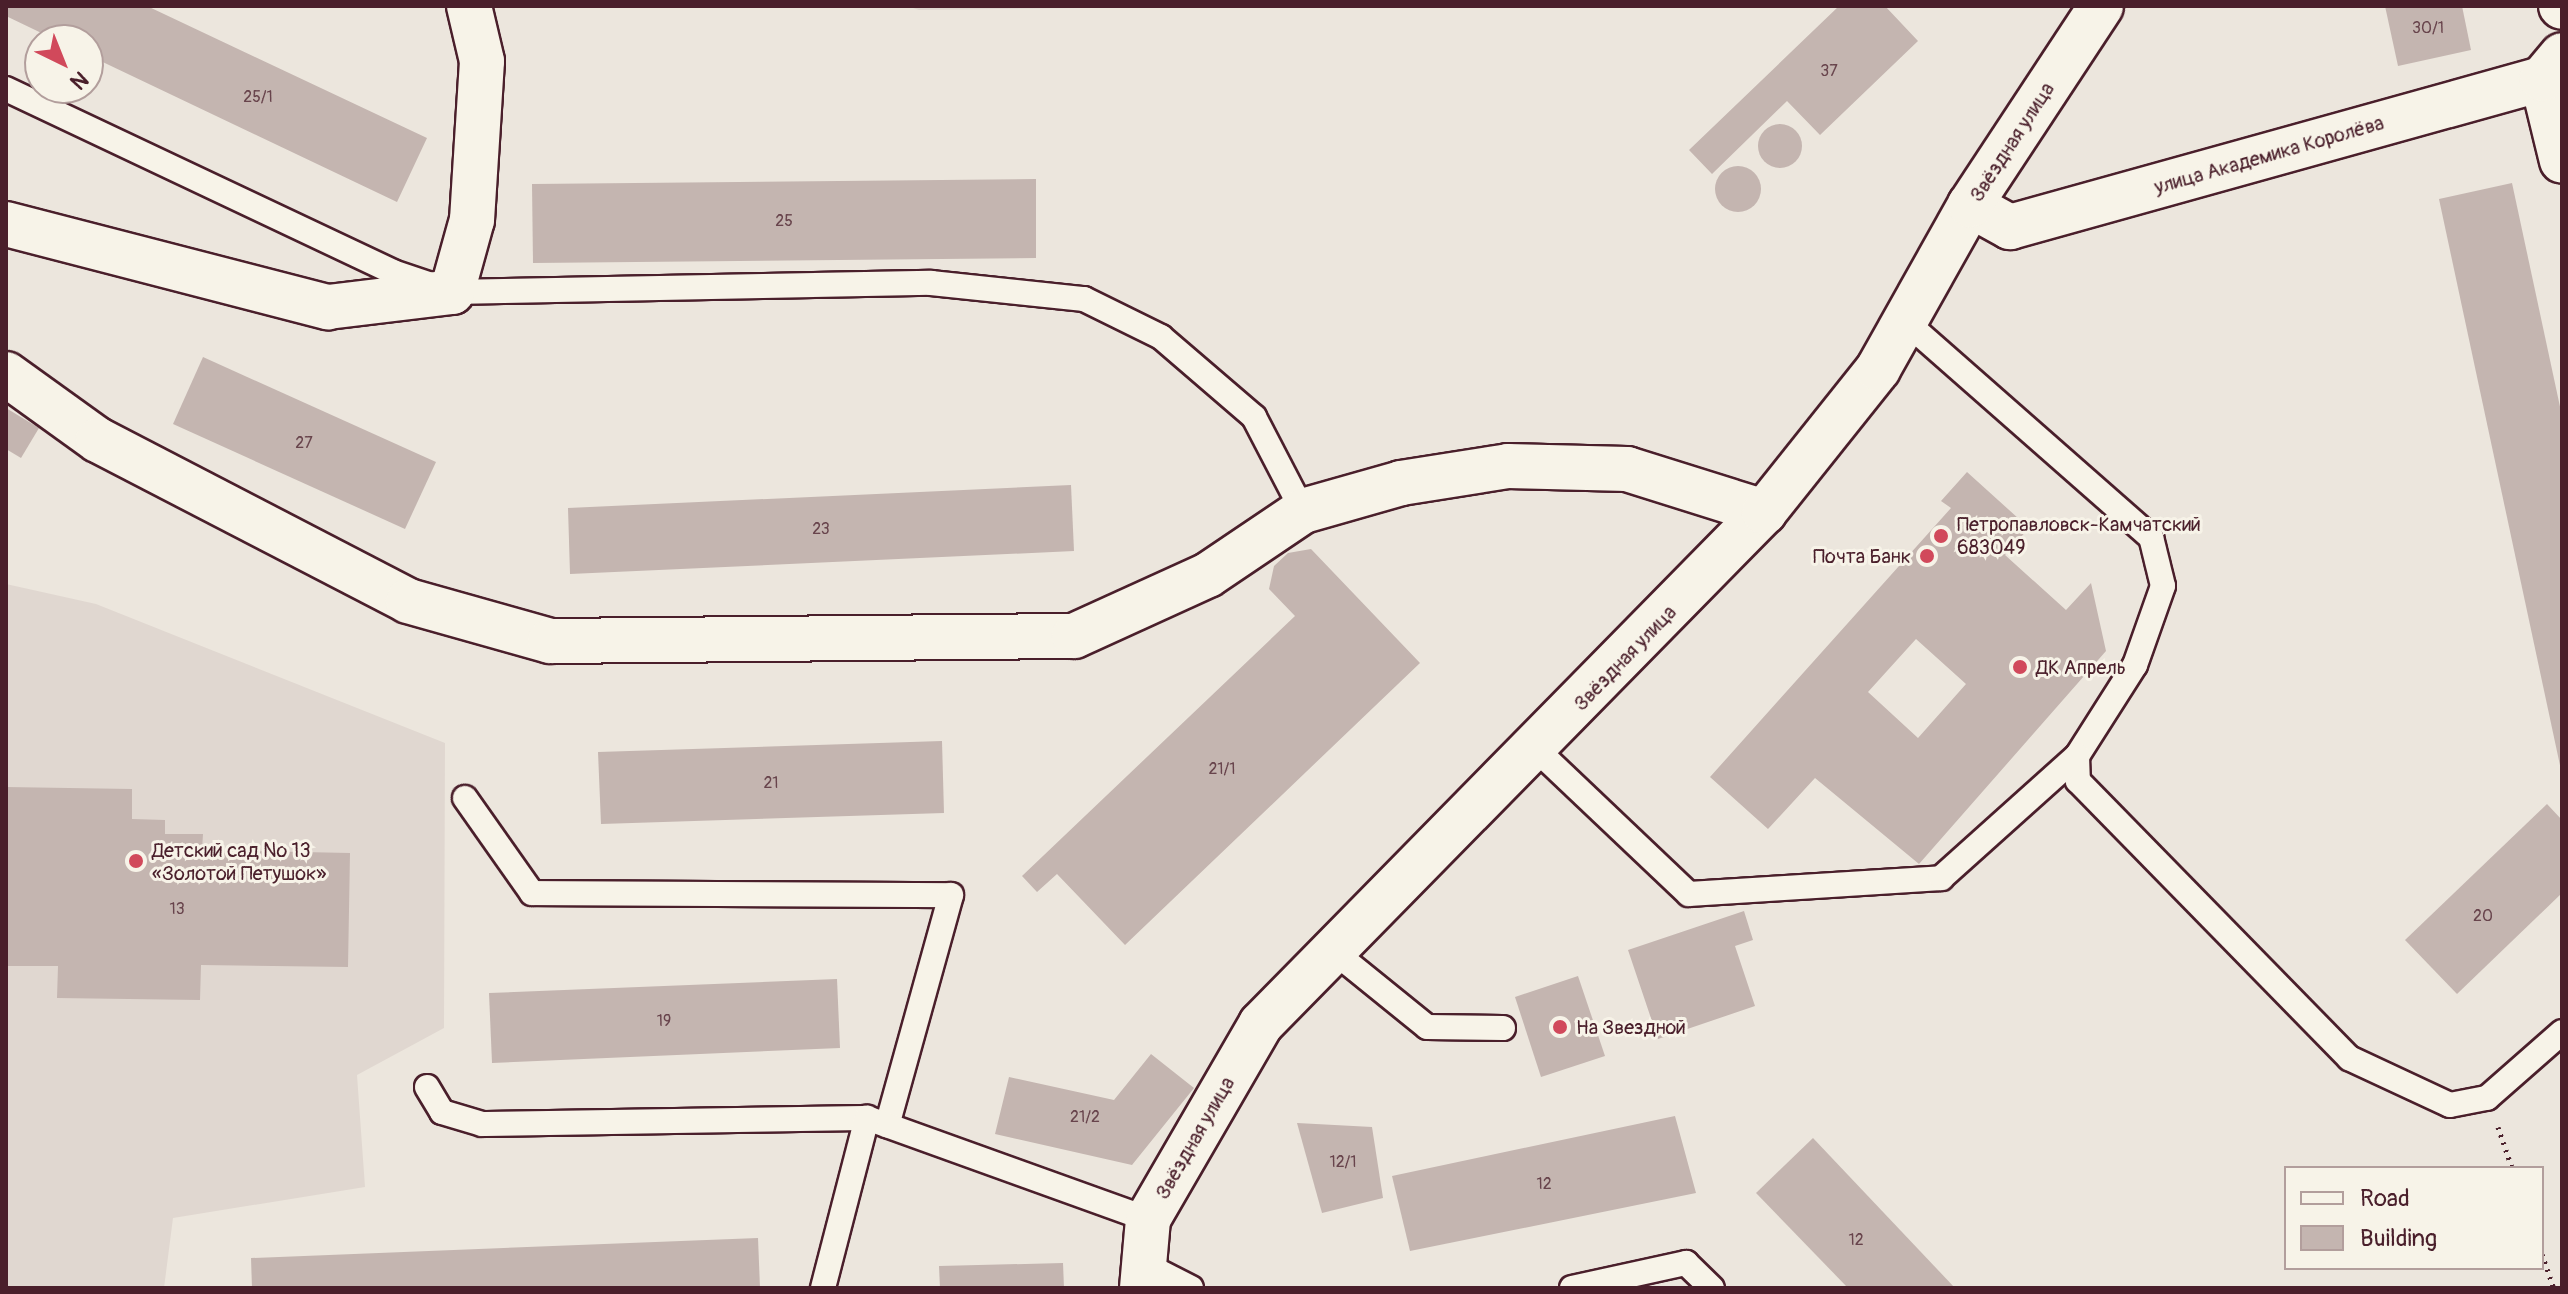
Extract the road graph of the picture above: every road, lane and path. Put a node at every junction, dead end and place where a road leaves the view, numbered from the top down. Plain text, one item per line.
1 (469, 6) edge
2 (2101, 6) edge
3 (2552, 67) edge
4 (6, 89) edge
5 (2562, 161) edge
6 (1970, 205) junction
7 (6, 224) edge
8 (452, 292) junction
9 (1907, 323) junction
10 (6, 374) edge
11 (1303, 511) junction
12 (1764, 512) junction
13 (1537, 750) junction
14 (2077, 756) junction
15 (465, 798) dead end
16 (1332, 950) junction
17 (1503, 1028) dead end
18 (2562, 1032) edge
19 (427, 1087) dead end
20 (2487, 1098) junction
21 (877, 1121) junction
22 (2511, 1166) edge
23 (1148, 1219) junction
24 (2544, 1260) edge
25 (1142, 1275) edge
26 (823, 1288) edge
27 (1191, 1288) edge
28 (1572, 1288) edge
29 (1712, 1288) edge
30 (2554, 1288) edge

1 - 8 street
2 - 6 street, Звёздная улица
3 - 5 street
3 - 6 street, улица Академика Королёва
4 - 8 lane
6 - 9 street, Звёздная улица
7 - 8 street
8 - 11 lane
9 - 12 street, Звёздная улица
9 - 14 lane
10 - 11 street
11 - 12 street
12 - 13 street, Звёздная улица
13 - 14 lane
13 - 16 street, Звёздная улица
14 - 20 lane
15 - 21 lane
16 - 17 lane
16 - 23 street, Звёздная улица
18 - 20 lane
19 - 21 lane
20 - 22 path
21 - 23 lane
21 - 26 lane
23 - 25 street, Звёздная улица
24 - 30 path
25 - 27 lane
28 - 29 lane

